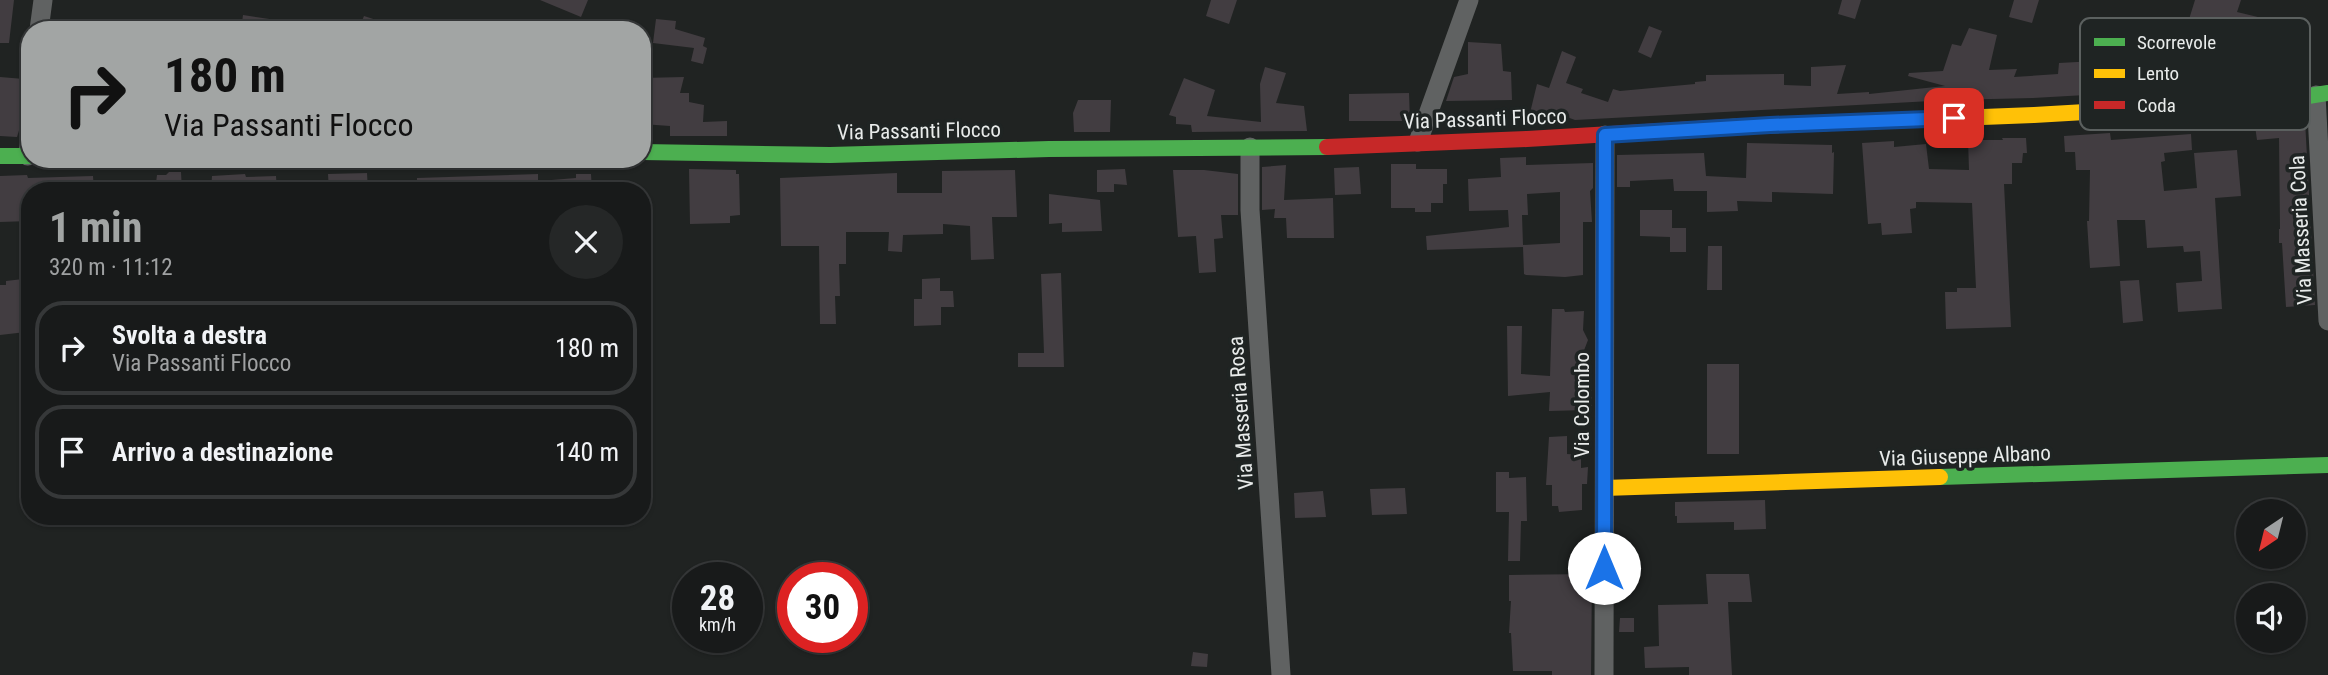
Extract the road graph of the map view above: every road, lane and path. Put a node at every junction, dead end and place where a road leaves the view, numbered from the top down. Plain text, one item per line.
1 (43, 0) edge
2 (1469, 0) edge
3 (40, 21) edge
4 (2322, 94) edge
5 (2080, 112) edge
6 (1605, 135) junction
7 (1418, 142) junction
8 (1250, 147) junction
9 (651, 152) edge
10 (0, 156) edge
11 (21, 156) edge
12 (2328, 321) edge
13 (2328, 465) edge
14 (1604, 488) junction
15 (1281, 675) edge
16 (1604, 675) edge

1 - 3 street
2 - 7 street
4 - 12 street, Via Masseria Cola
5 - 6 main road, Via Passanti Flocco
6 - 7 main road, Via Passanti Flocco
6 - 14 street, Via Colombo
7 - 8 main road, Via Passanti Flocco
8 - 9 main road, Via Passanti Flocco
8 - 15 street, Via Masseria Rosa
10 - 11 main road
13 - 14 main road, Via Giuseppe Albano
14 - 16 street, Via Colombo

